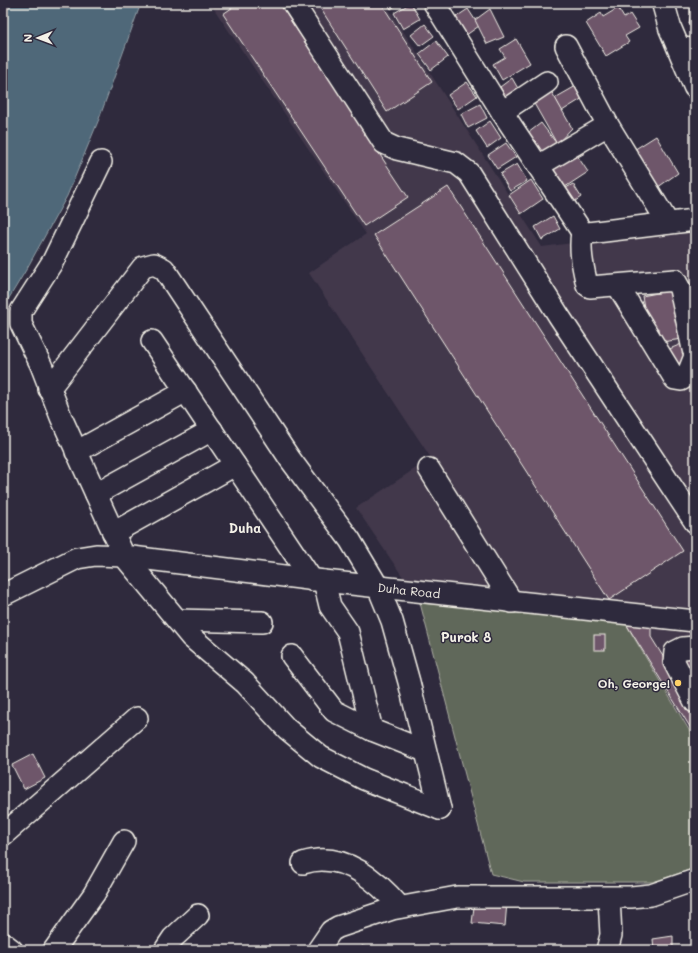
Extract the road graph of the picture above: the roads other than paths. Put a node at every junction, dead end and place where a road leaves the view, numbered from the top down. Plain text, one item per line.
1 (293, 3) edge
2 (434, 3) edge
3 (663, 3) edge
4 (566, 46) dead end
5 (687, 48) edge
6 (547, 82) dead end
7 (695, 87) edge
8 (502, 112) junction
9 (608, 125) junction
10 (101, 162) dead end
11 (538, 166) junction
12 (695, 220) edge
13 (668, 223) junction
14 (582, 232) junction
15 (618, 286) junction
16 (152, 341) dead end
17 (695, 350) edge
18 (695, 356) edge
19 (50, 388) junction
20 (186, 391) junction
21 (212, 430) junction
22 (76, 452) junction
23 (235, 465) junction
24 (429, 469) dead end
25 (96, 494) junction
26 (695, 522) edge
27 (113, 533) junction
28 (124, 556) junction
29 (318, 580) junction
30 (378, 587) junction
31 (3, 594) edge
32 (512, 602) junction
33 (177, 620) junction
34 (695, 621) edge
35 (262, 622) dead end
36 (695, 647) edge
37 (292, 656) dead end
38 (695, 702) edge
39 (137, 718) dead end
40 (372, 730) junction
41 (425, 751) junction
42 (3, 835) edge
43 (124, 841) dead end
44 (303, 863) dead end
45 (695, 880) edge
46 (609, 898) junction
47 (400, 907) junction
48 (198, 915) dead end
49 (3, 943) edge
50 (12, 950) edge
51 (54, 950) edge
52 (166, 950) edge
53 (318, 950) edge
54 (607, 950) edge

1 - 26 street
2 - 8 street
3 - 5 main road
4 - 9 street
5 - 7 main road
6 - 8 street
8 - 11 street
9 - 11 street
9 - 13 street
10 - 19 street
11 - 14 street
12 - 13 street
13 - 14 street
14 - 15 street
15 - 17 street
15 - 18 street
16 - 20 street
19 - 22 street
19 - 30 street
20 - 21 street
20 - 22 street
21 - 23 street
21 - 25 street
22 - 25 street
23 - 27 street
23 - 29 street
24 - 32 street
25 - 27 street
27 - 28 street
28 - 29 street, Duha Road
28 - 31 street, Duha Road
28 - 33 street
29 - 30 street, Duha Road
29 - 40 street
30 - 32 street, Duha Road
30 - 41 street
32 - 34 street, Duha Road
33 - 35 street
33 - 41 street
36 - 38 street
37 - 40 street
39 - 42 street
40 - 41 street
43 - 51 street
44 - 47 street
45 - 46 street
46 - 47 street
46 - 54 street
47 - 53 street
48 - 52 street
49 - 50 street

